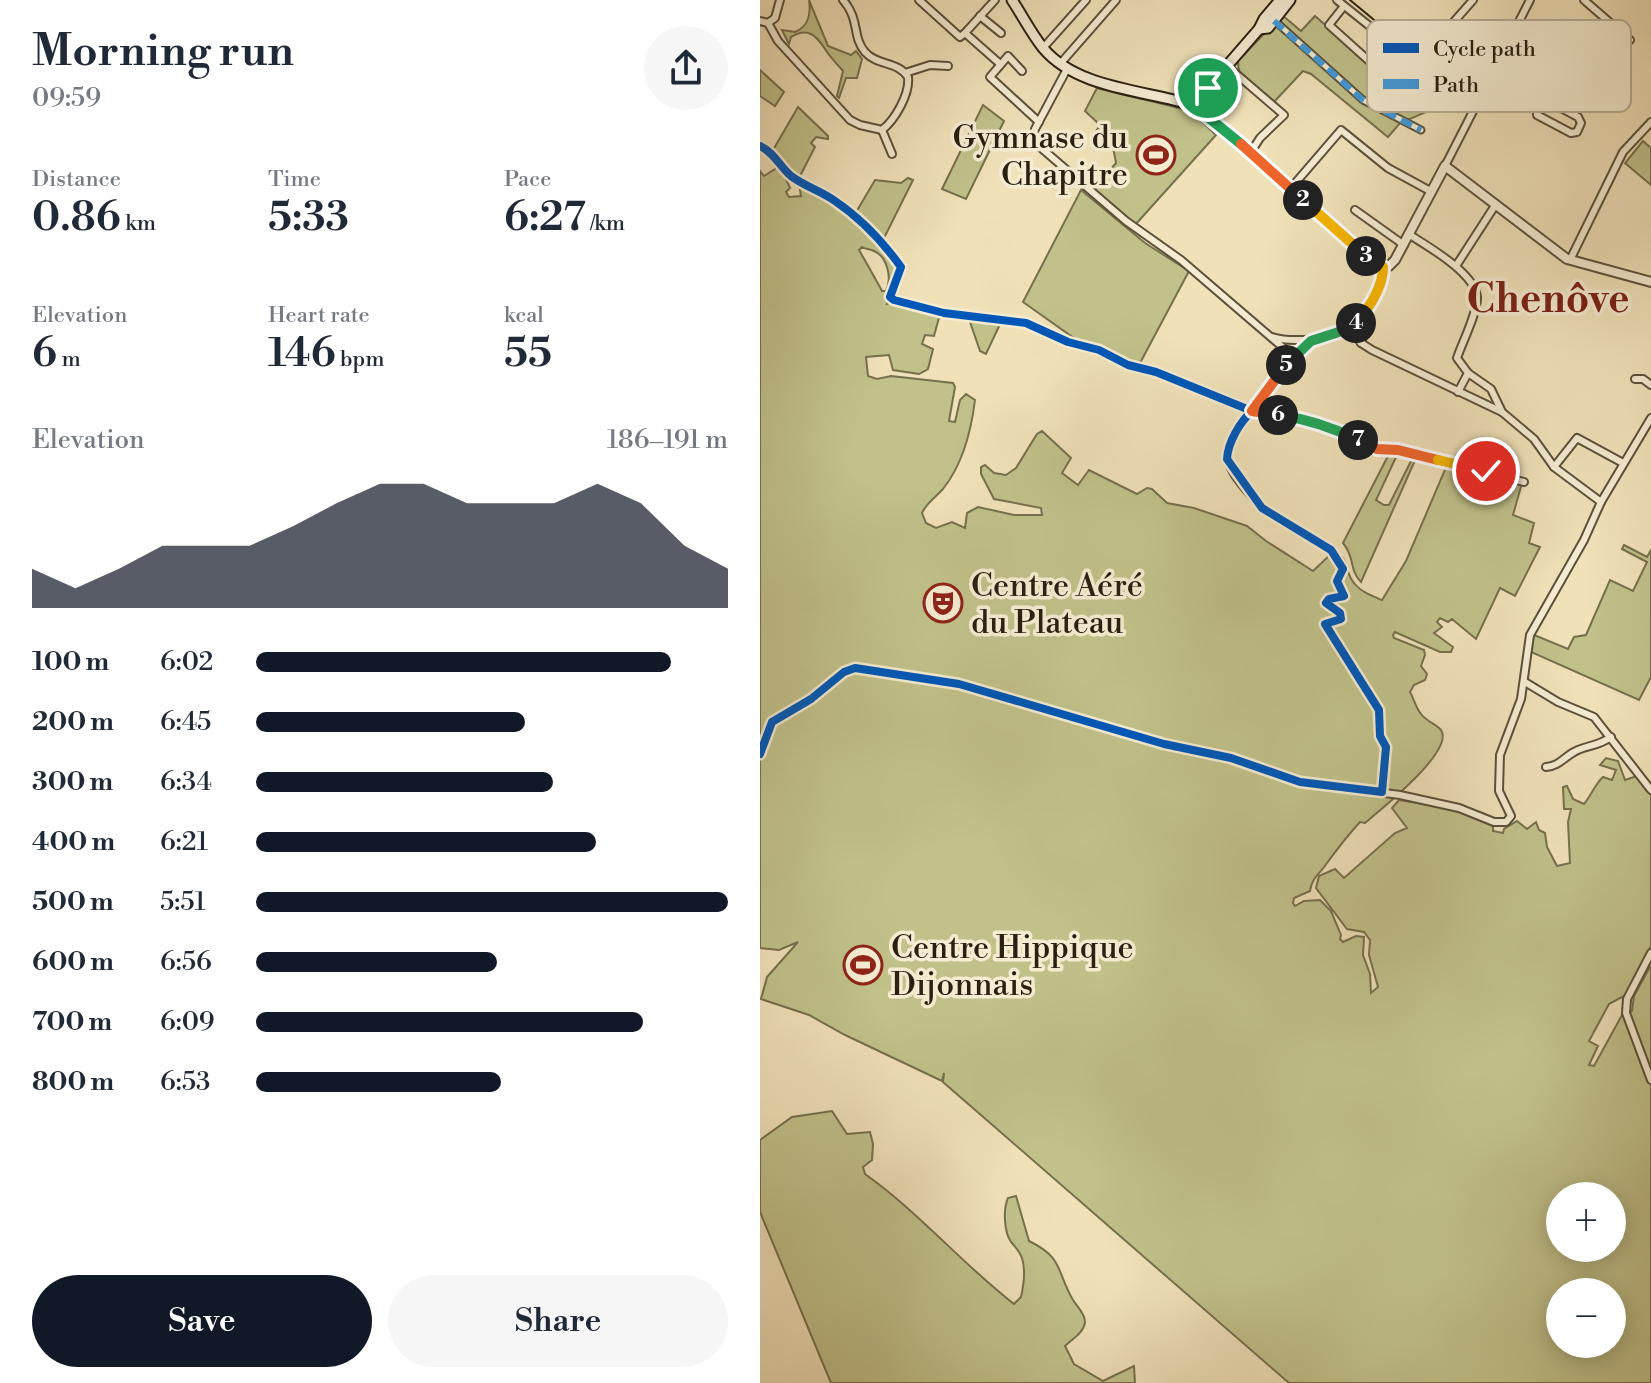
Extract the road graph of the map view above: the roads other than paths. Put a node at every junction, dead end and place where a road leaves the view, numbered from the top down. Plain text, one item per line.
1 (780, 0) edge
2 (843, 0) edge
3 (995, 0) edge
4 (1012, 0) edge
5 (1086, 0) edge
6 (1116, 0) edge
7 (1280, 0) edge
8 (1290, 0) edge
9 (1337, 0) edge
10 (1473, 0) edge
11 (1530, 0) edge
12 (1584, 0) edge
13 (921, 1) edge
14 (1344, 6) junction
15 (980, 16) junction
16 (1455, 20) edge
17 (1520, 20) edge
18 (1607, 20) edge
19 (1274, 21) junction
20 (764, 22) edge
21 (1367, 24) edge
22 (1259, 29) junction
23 (965, 33) junction
24 (1001, 33) dead end
25 (1043, 48) junction
26 (1367, 59) edge
27 (999, 63) junction
28 (948, 66) dead end
29 (1063, 66) junction
30 (1227, 66) junction
31 (1022, 71) dead end
32 (905, 73) junction
33 (1367, 102) edge
34 (1193, 105) junction
35 (1386, 112) edge
36 (1473, 112) edge
37 (1537, 112) edge
38 (1569, 112) edge
39 (1039, 122) junction
40 (1651, 122) edge
41 (882, 130) junction
42 (1421, 130) dead end
43 (1251, 152) junction
44 (892, 154) dead end
45 (1445, 166) junction
46 (1291, 188) junction
47 (1432, 192) junction
48 (1496, 204) junction
49 (1355, 210) dead end
50 (1410, 235) junction
51 (1404, 245) junction
52 (1570, 260) junction
53 (1456, 266) junction
54 (1383, 267) junction
55 (1651, 282) edge
56 (1357, 321) junction
57 (1351, 328) junction
58 (1268, 336) junction
59 (1311, 341) junction
60 (1361, 343) junction
61 (1294, 357) junction
62 (1468, 373) junction
63 (1635, 379) dead end
64 (1651, 385) edge
65 (1458, 392) junction
66 (1252, 411) junction
67 (1502, 412) junction
68 (1651, 418) edge
69 (1623, 463) junction
70 (1554, 467) junction
71 (1524, 482) dead end
72 (1601, 502) junction
73 (1258, 504) dead end
74 (1525, 682) junction
75 (1611, 737) junction
76 (760, 754) edge
77 (1546, 767) dead end
78 (1651, 790) edge
79 (1651, 953) edge
80 (1651, 1080) edge

1 - 20 street
2 - 32 street
3 - 15 street
4 - 25 main road
5 - 25 street
6 - 29 street
7 - 22 main road
8 - 19 main road
9 - 14 street
10 - 16 street
11 - 17 street
12 - 18 street
13 - 23 street
14 - 21 street
14 - 26 street
15 - 23 street
15 - 24 street
19 - 22 main road
19 - 33 street
20 - 41 street
22 - 30 main road
23 - 27 street
25 - 29 main road
27 - 31 street
27 - 39 street
28 - 32 street
29 - 34 main road
29 - 39 street
30 - 34 main road
30 - 43 street
32 - 41 street
34 - 43 street
35 - 42 street
36 - 45 street
37 - 38 street
39 - 58 street
40 - 52 street
41 - 44 street
43 - 46 street
45 - 47 street
45 - 48 street
46 - 47 street
46 - 54 street
47 - 50 street
48 - 52 street
48 - 53 street
49 - 51 street
50 - 51 street
50 - 53 street
51 - 54 street
52 - 55 street
53 - 62 street
54 - 56 street
56 - 57 street
56 - 60 street
57 - 59 street
57 - 60 street
58 - 59 street
58 - 61 street
59 - 61 street
60 - 65 street
61 - 66 street
62 - 65 street
62 - 67 street
63 - 64 street
65 - 67 street
66 - 71 street
66 - 73 street
67 - 70 street
68 - 69 street
69 - 70 street
69 - 72 street
70 - 72 street
72 - 74 street
74 - 75 street
74 - 76 street
75 - 77 street
75 - 78 street
79 - 80 street

